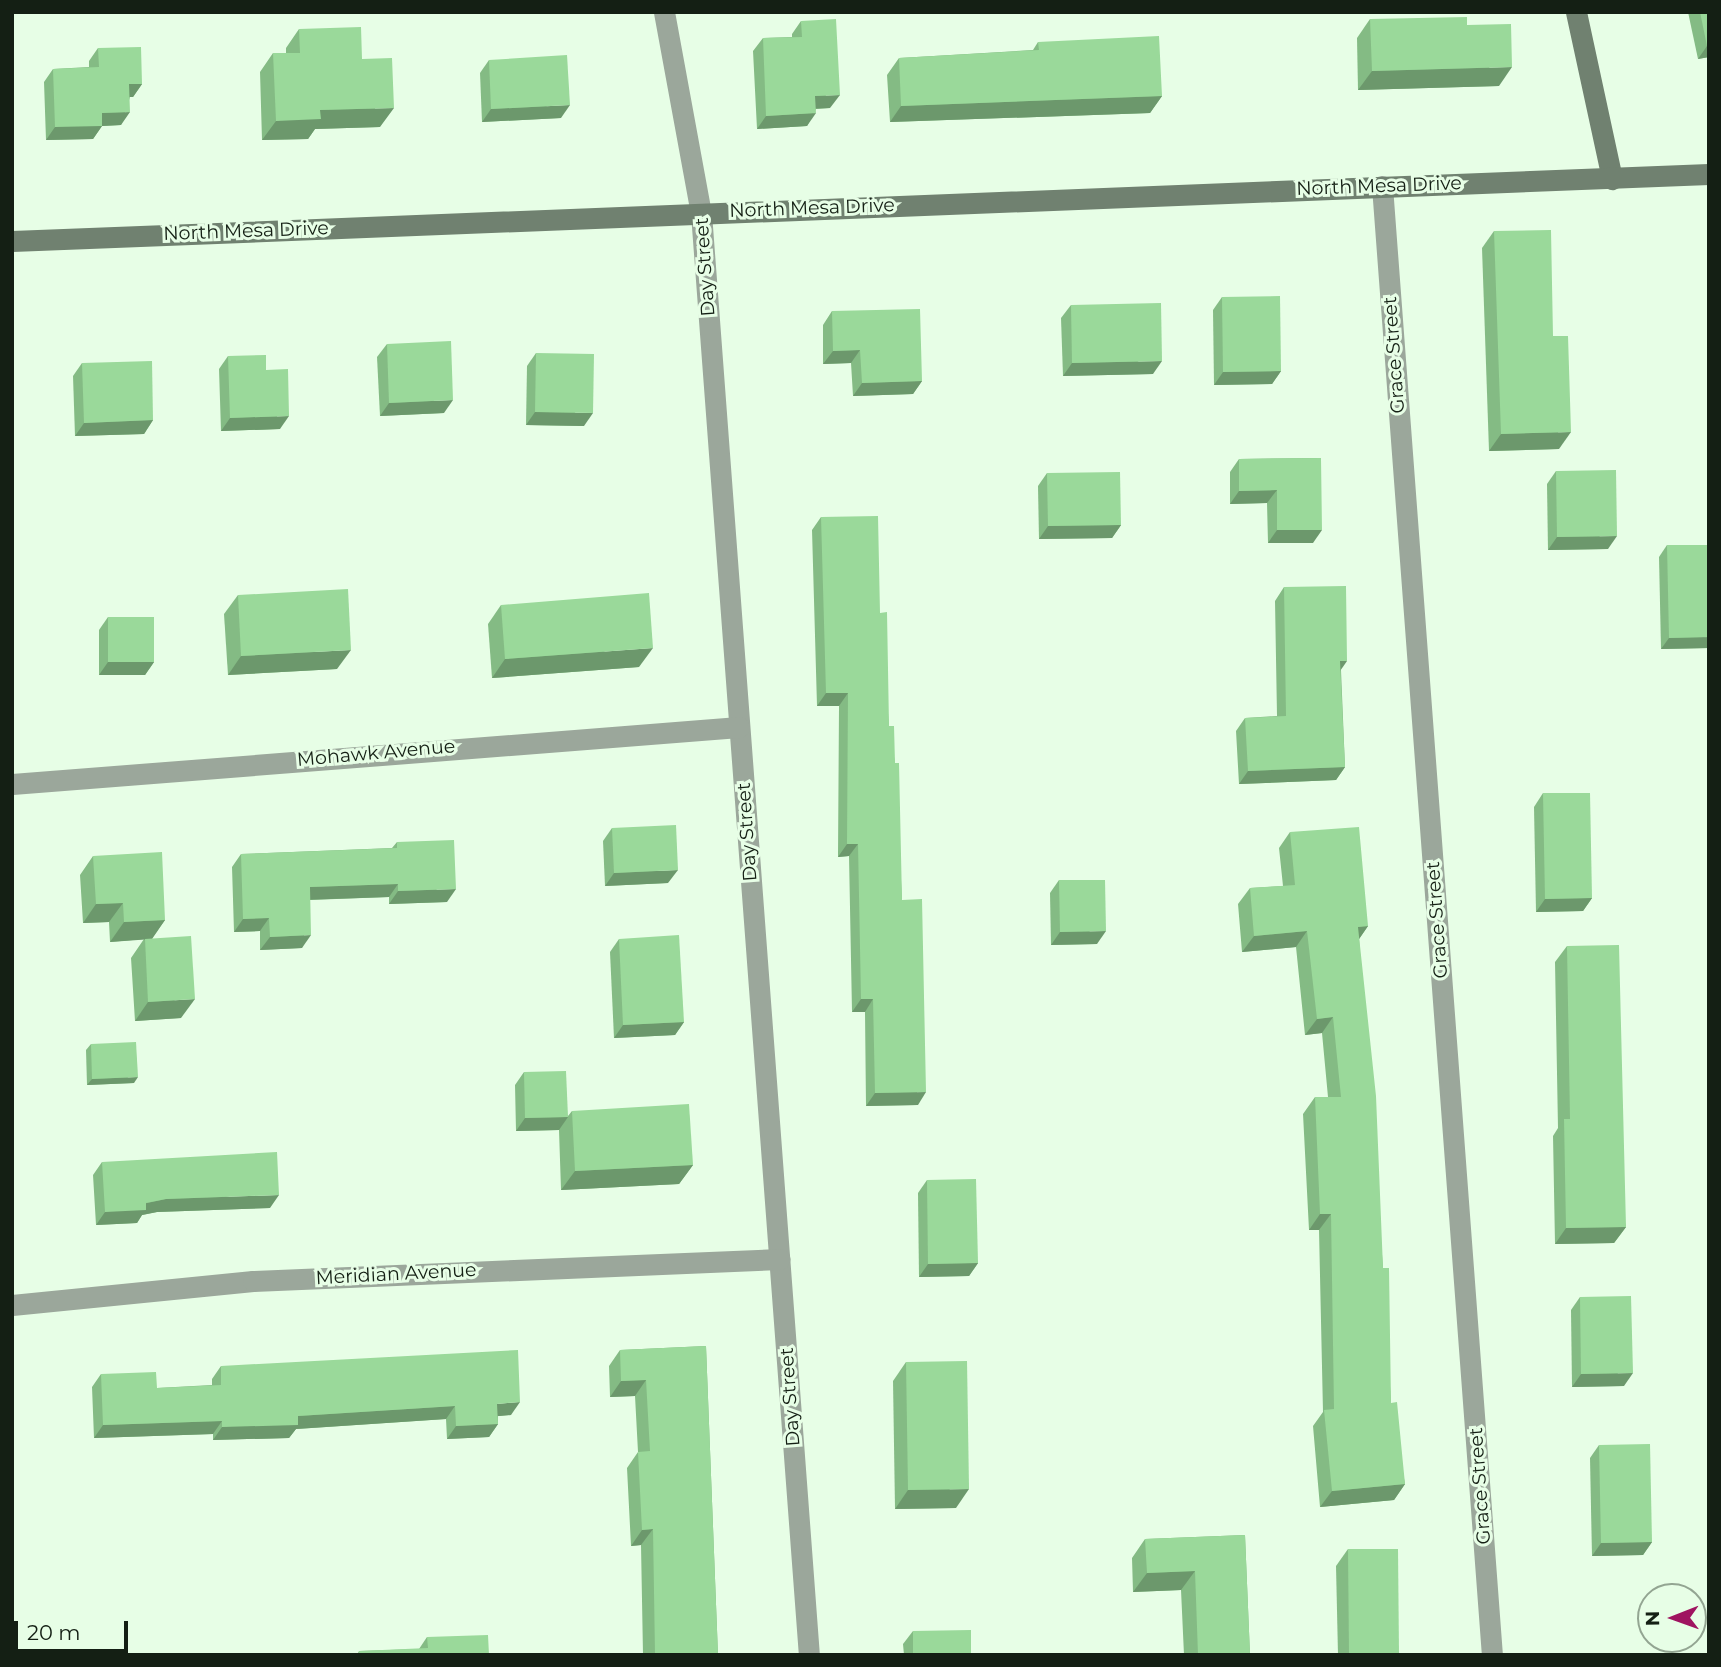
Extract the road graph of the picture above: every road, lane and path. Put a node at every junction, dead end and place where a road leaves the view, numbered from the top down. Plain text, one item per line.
1 (664, 12) edge
2 (1576, 12) edge
3 (1709, 174) edge
4 (1612, 179) junction
5 (1382, 186) junction
6 (701, 213) junction
7 (12, 241) edge
8 (739, 727) junction
9 (12, 784) edge
10 (780, 1259) junction
11 (12, 1305) edge
12 (808, 1655) edge
13 (1492, 1655) edge

1 - 6 street, Day Street
2 - 4 main road
3 - 4 main road, North Mesa Drive
4 - 5 main road, North Mesa Drive
5 - 6 main road, North Mesa Drive
5 - 13 street, Grace Street
6 - 7 main road, North Mesa Drive
6 - 8 street, Day Street
8 - 9 street, Mohawk Avenue
8 - 10 street, Day Street
10 - 11 street, Meridian Avenue
10 - 12 street, Day Street

